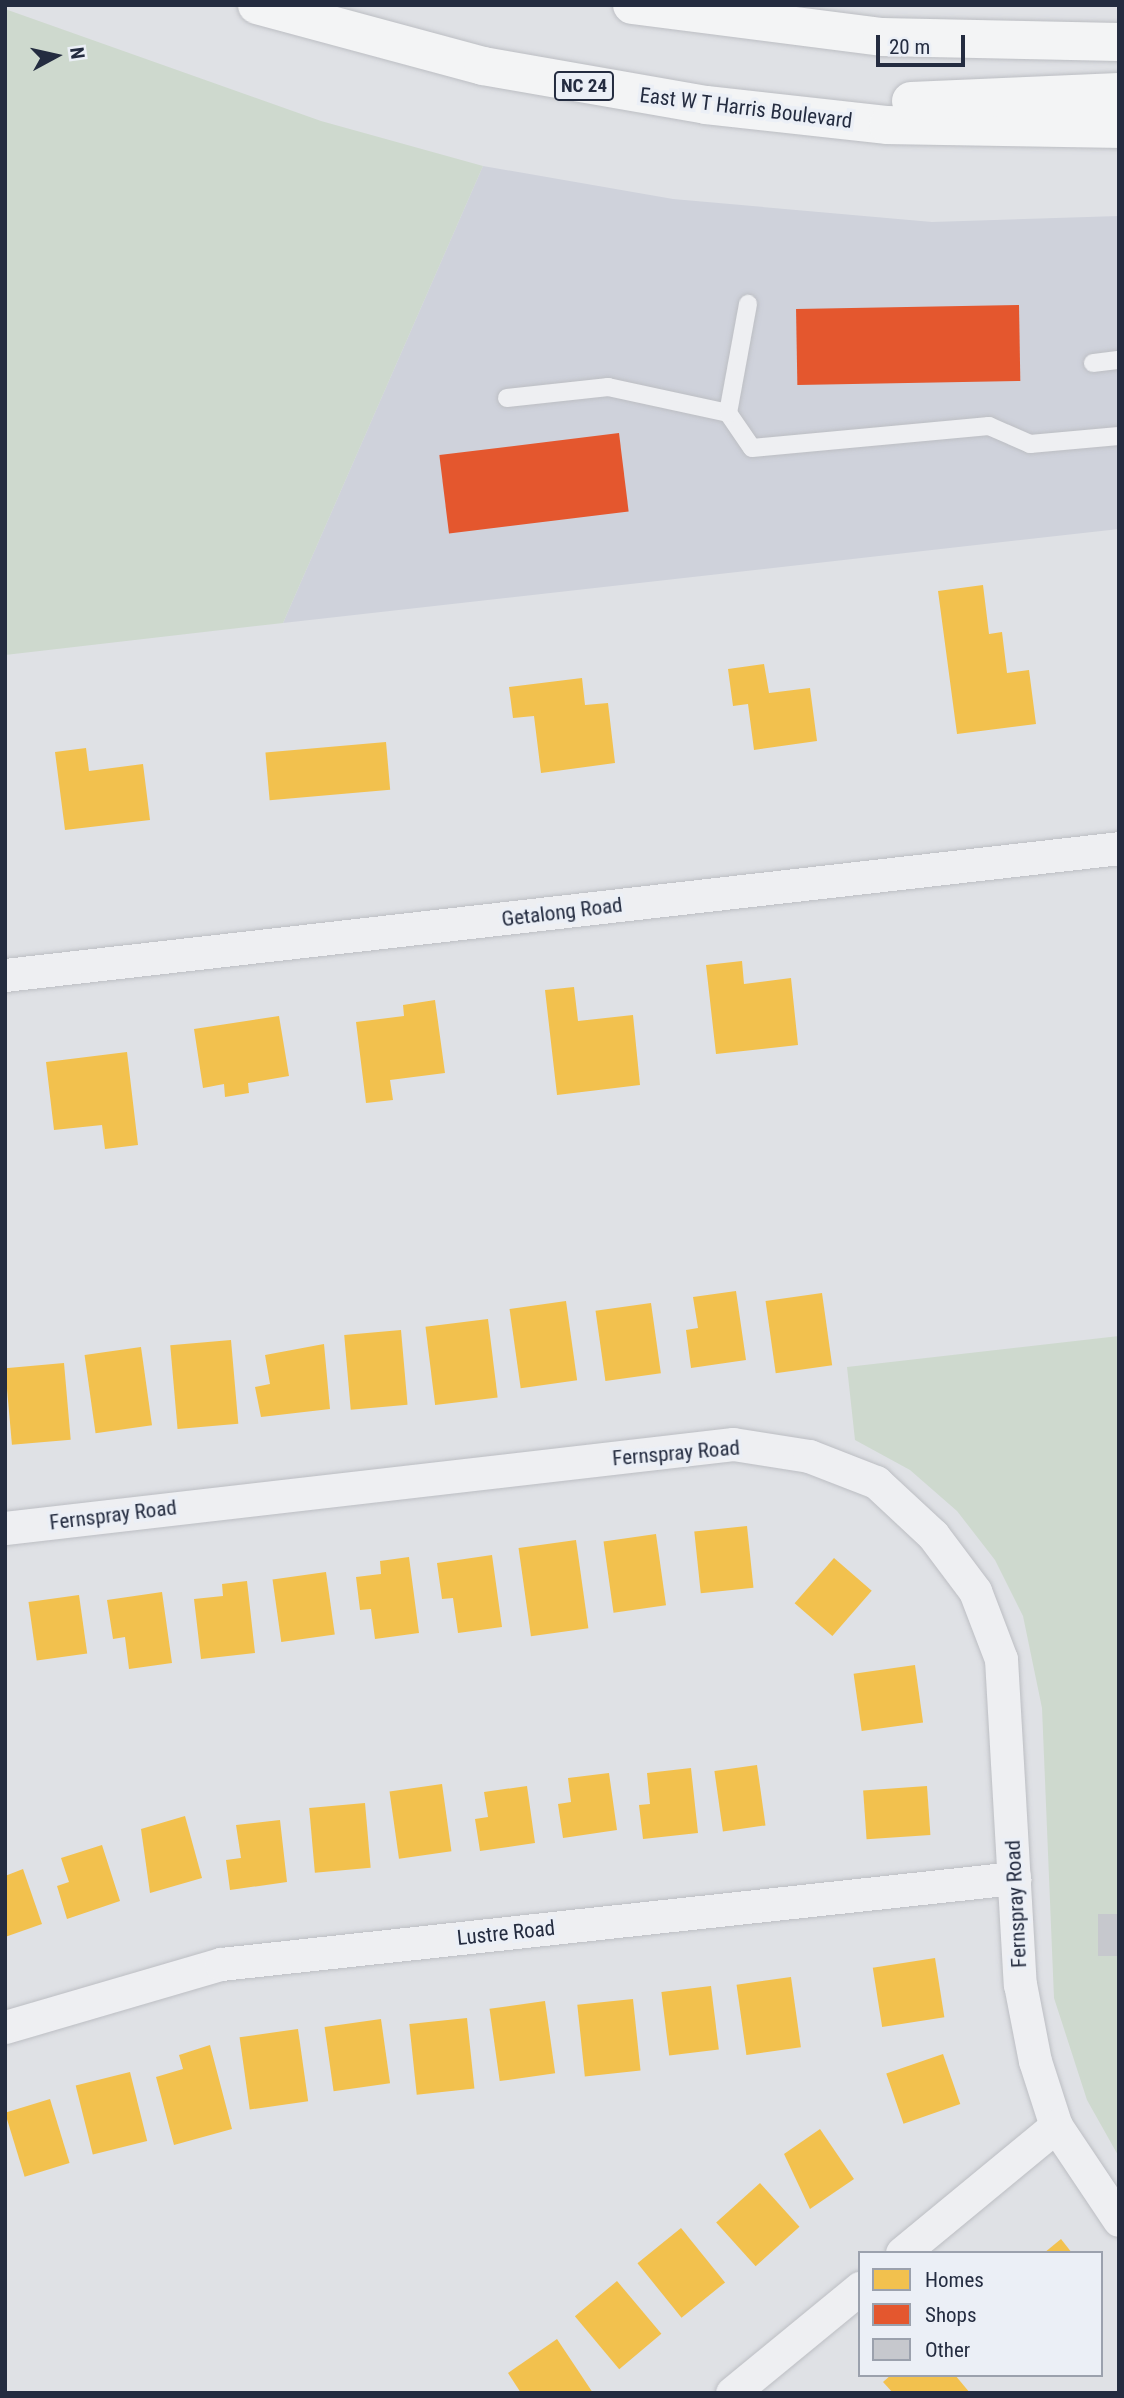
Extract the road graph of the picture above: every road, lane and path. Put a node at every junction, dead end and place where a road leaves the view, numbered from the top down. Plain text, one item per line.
1 (257, 5) edge
2 (632, 5) edge
3 (1119, 42) edge
4 (1119, 92) edge
5 (706, 105) junction
6 (1119, 129) edge
7 (748, 304) dead end
8 (1119, 360) edge
9 (1093, 363) dead end
10 (506, 398) dead end
11 (728, 413) junction
12 (1119, 436) edge
13 (1119, 848) edge
14 (5, 975) edge
15 (5, 1528) edge
16 (1014, 1878) junction
17 (5, 2027) edge
18 (1056, 2126) junction
19 (1119, 2220) edge
20 (904, 2251) edge
21 (858, 2290) edge
22 (732, 2393) edge

1 - 5 main road, East W T Harris Boulevard / NC 24
2 - 3 main road
4 - 5 main road
5 - 6 main road, East W T Harris Boulevard / NC 24
7 - 11 lane
8 - 9 lane
10 - 11 lane
11 - 12 lane
13 - 14 street, Getalong Road
15 - 16 street, Fernspray Road
16 - 17 street, Lustre Road
16 - 18 street, Fernspray Road
18 - 19 street, Fernspray Road
18 - 20 street
21 - 22 street

